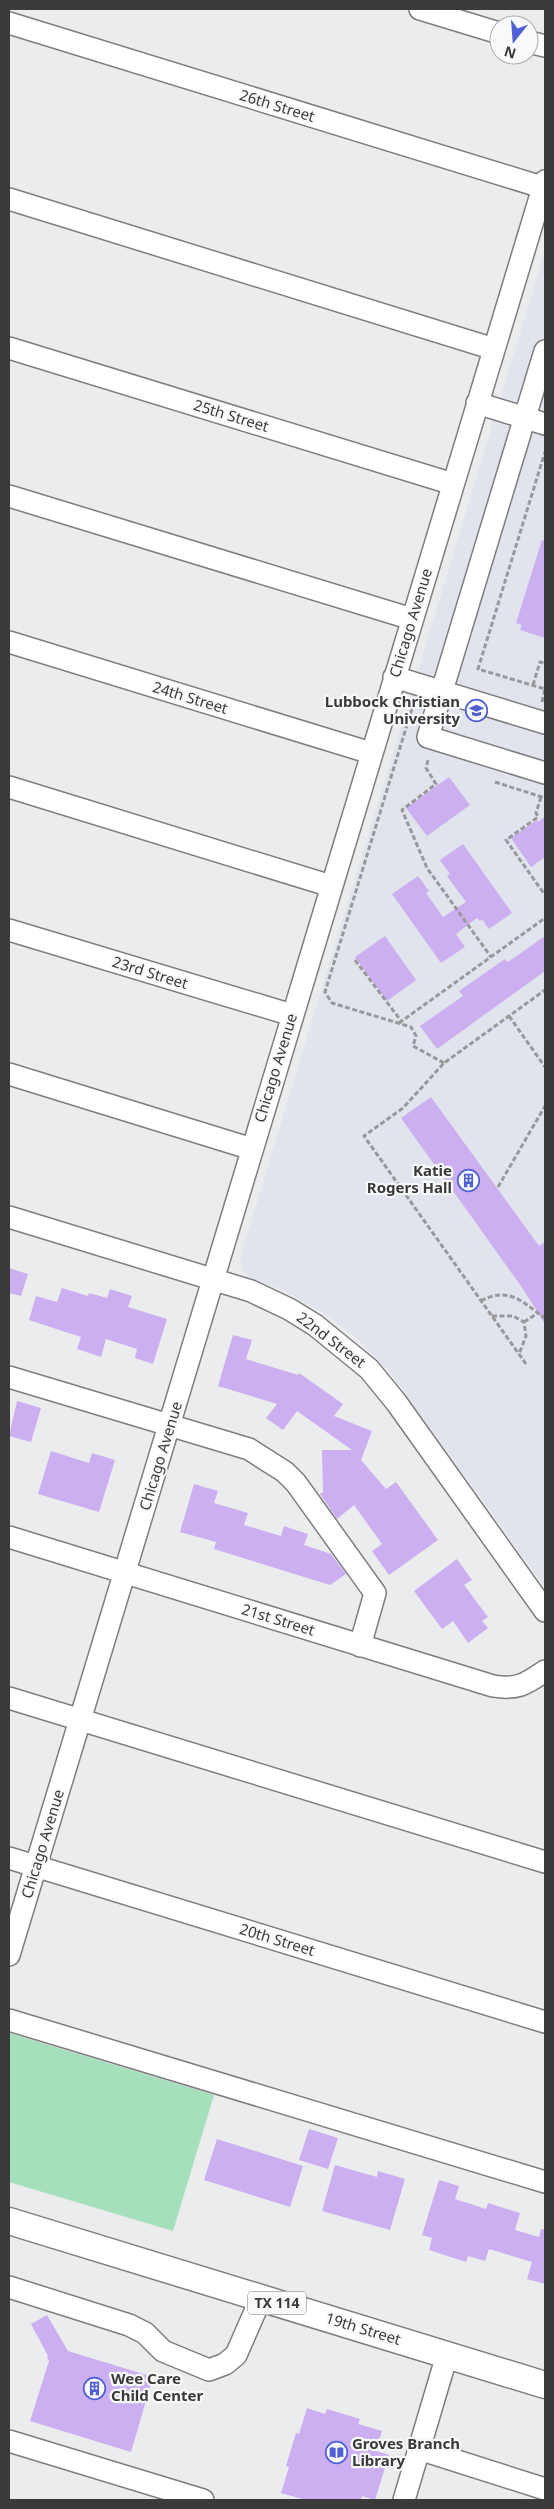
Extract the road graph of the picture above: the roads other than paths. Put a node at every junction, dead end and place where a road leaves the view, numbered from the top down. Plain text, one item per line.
1 (420, 9) edge
2 (9, 23) edge
3 (489, 30) edge
4 (545, 185) edge
5 (9, 199) edge
6 (9, 348) edge
7 (494, 349) junction
8 (545, 351) edge
9 (477, 403) junction
10 (535, 421) edge
11 (453, 484) junction
12 (9, 496) edge
13 (412, 619) junction
14 (9, 642) edge
15 (394, 677) junction
16 (443, 692) junction
17 (545, 723) edge
18 (371, 753) junction
19 (545, 773) edge
20 (9, 788) edge
21 (331, 886) junction
22 (9, 930) edge
23 (292, 1015) junction
24 (9, 1074) edge
25 (252, 1149) junction
26 (9, 1218) edge
27 (213, 1280) junction
28 (9, 1377) edge
29 (170, 1426) junction
30 (9, 1537) edge
31 (126, 1573) junction
32 (545, 1611) edge
33 (360, 1646) junction
34 (545, 1671) edge
35 (9, 1698) edge
36 (81, 1719) junction
37 (9, 1858) edge
38 (545, 1862) edge
39 (37, 1866) junction
40 (9, 1955) edge
41 (9, 2020) edge
42 (545, 2022) edge
43 (545, 2182) edge
44 (9, 2221) edge
45 (9, 2286) edge
46 (261, 2298) junction
47 (447, 2355) junction
48 (545, 2385) edge
49 (9, 2441) edge
50 (419, 2449) junction
51 (545, 2489) edge
52 (203, 2500) edge
53 (404, 2500) edge

1 - 3 street
2 - 4 street, 26th Street
4 - 7 street, Chicago Avenue
5 - 7 street
6 - 11 street, 25th Street
7 - 9 street, Chicago Avenue
8 - 10 street
9 - 10 street
9 - 11 street, Chicago Avenue
10 - 16 street
11 - 13 street, Chicago Avenue
12 - 13 street
13 - 15 street, Chicago Avenue
14 - 18 street, 24th Street
15 - 16 street
15 - 18 street, Chicago Avenue
16 - 17 street
16 - 19 street
18 - 21 street, Chicago Avenue
20 - 21 street
21 - 23 street, Chicago Avenue
22 - 23 street, 23rd Street
23 - 25 street, Chicago Avenue
24 - 25 street
25 - 27 street, Chicago Avenue
26 - 27 street, 22nd Street
27 - 29 street, Chicago Avenue
27 - 32 street, 22nd Street
28 - 29 street
29 - 31 street, Chicago Avenue
29 - 33 street
30 - 31 street, 21st Street
31 - 33 street, 21st Street
31 - 36 street, Chicago Avenue
33 - 34 street, 21st Street
35 - 36 street
36 - 38 street
36 - 39 street, Chicago Avenue
37 - 39 street, 20th Street
39 - 40 street, Chicago Avenue
39 - 42 street, 20th Street
41 - 43 street
44 - 46 main road, 19th Street / TX 114
45 - 46 street
46 - 47 main road, 19th Street / TX 114
47 - 48 main road, 19th Street / TX 114
47 - 50 street
49 - 52 street
50 - 51 street
50 - 53 street

